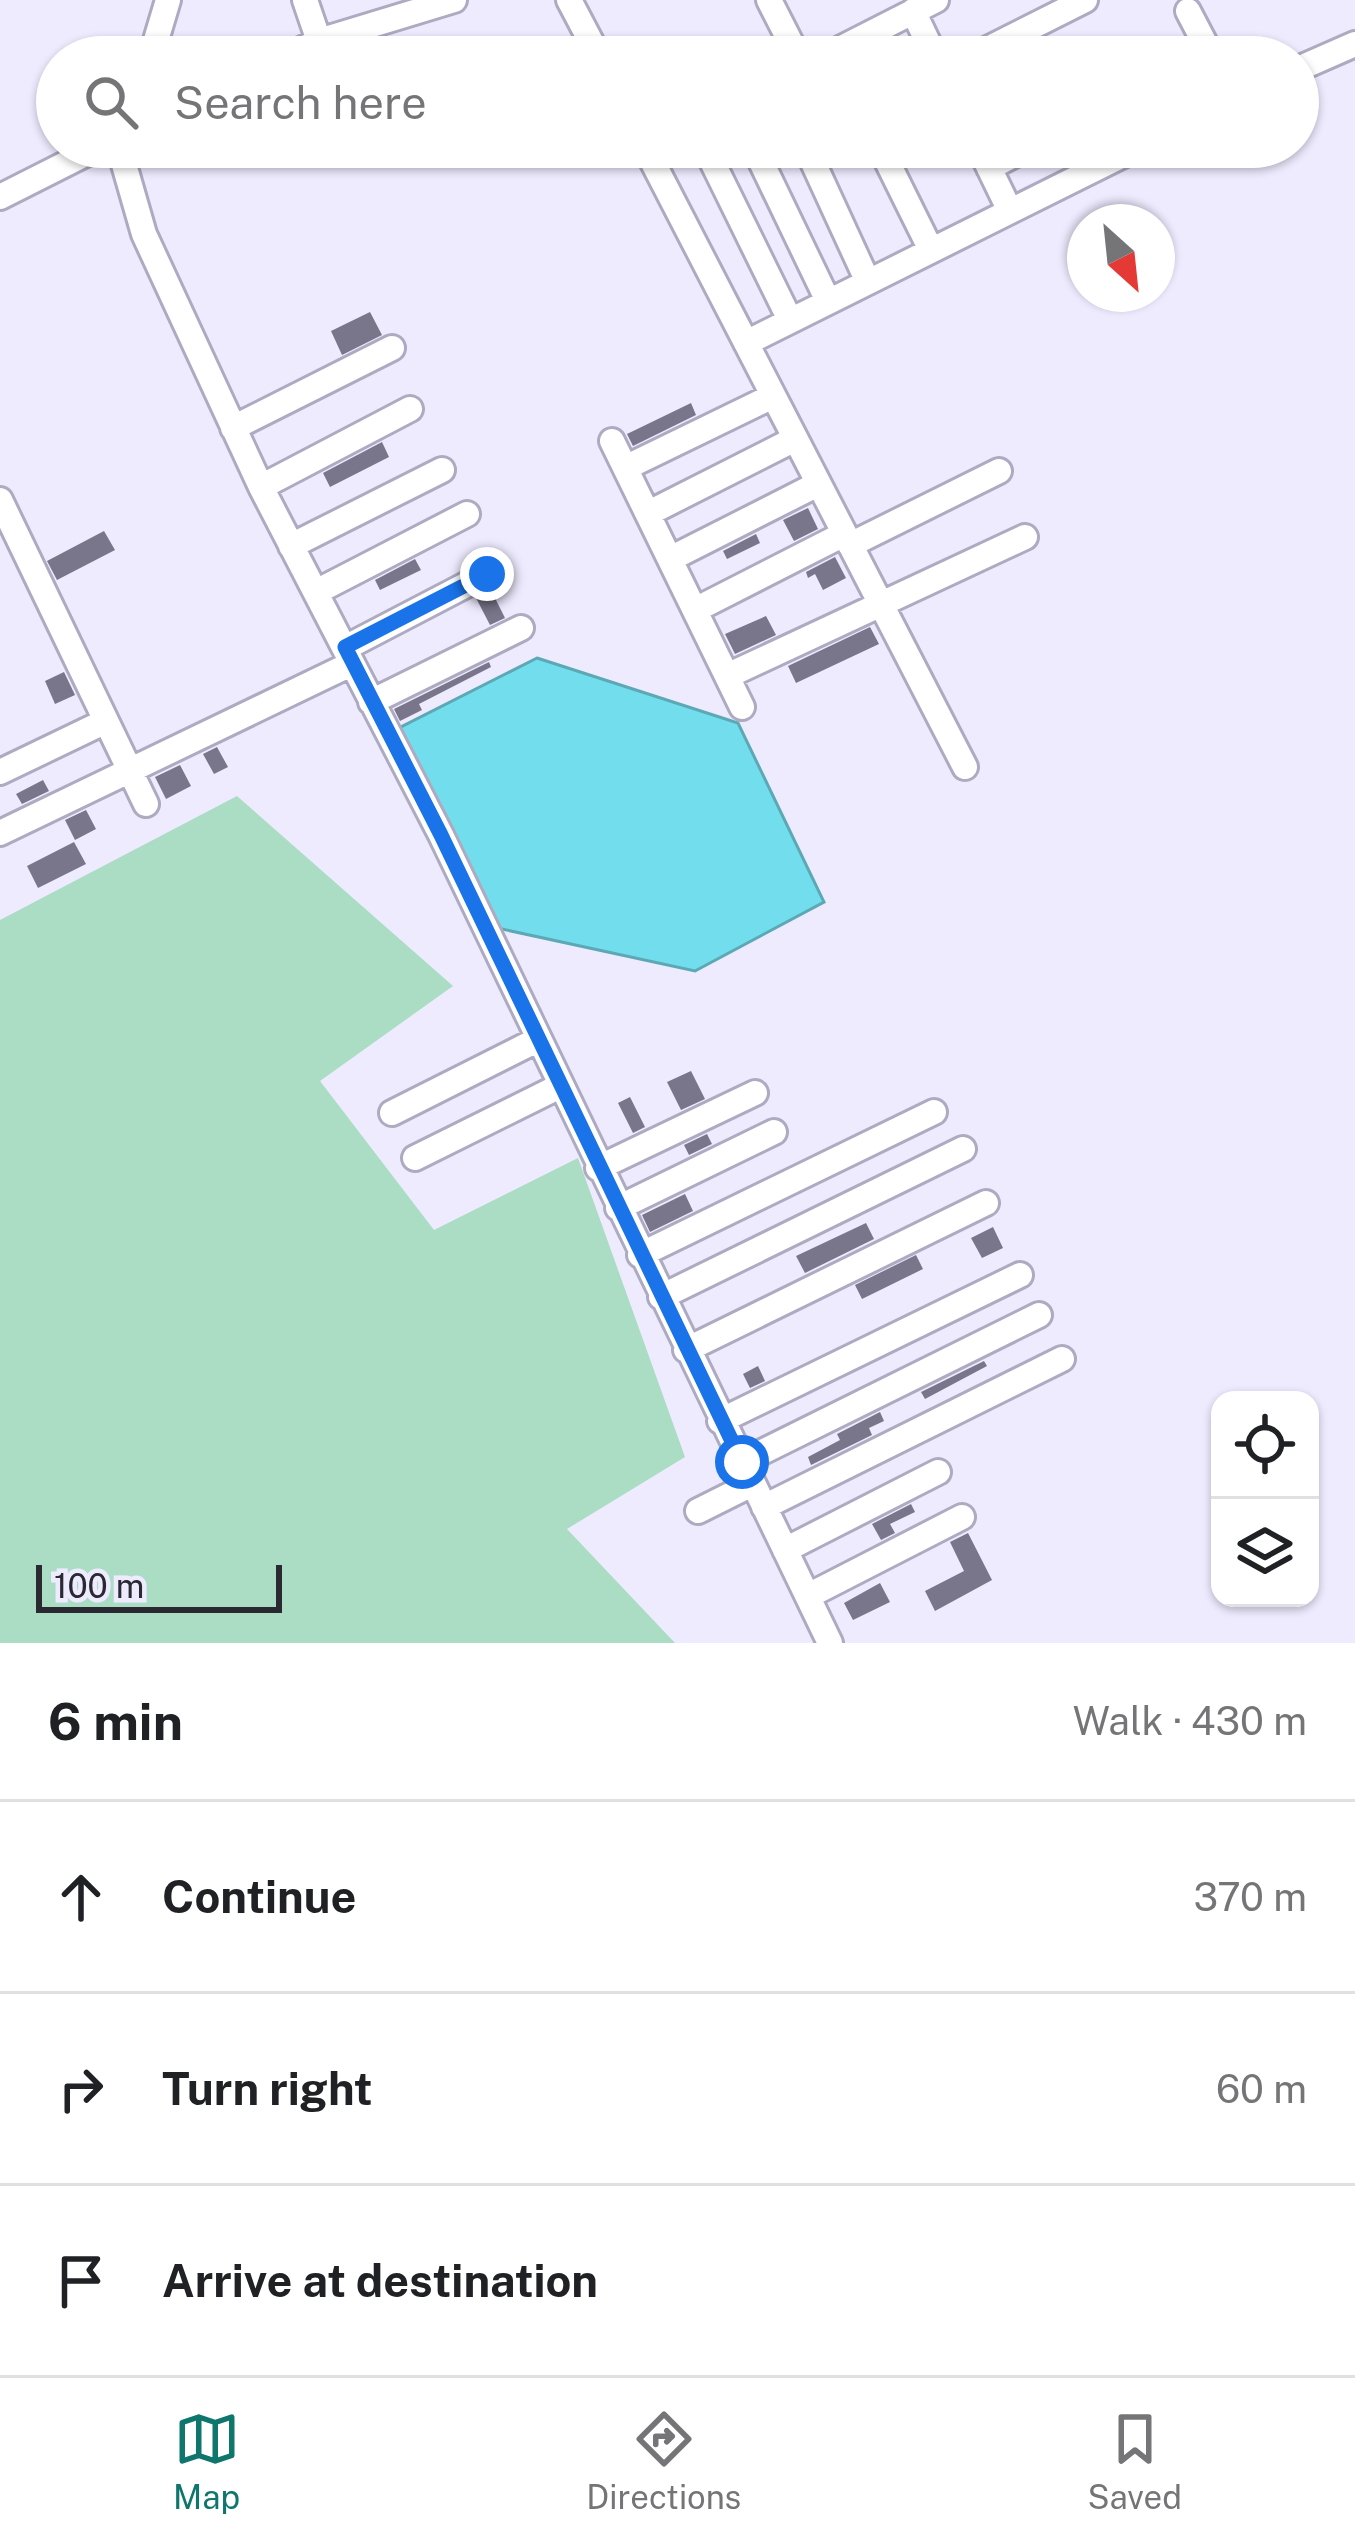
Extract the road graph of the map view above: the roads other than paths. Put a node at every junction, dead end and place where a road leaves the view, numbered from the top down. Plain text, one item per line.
1 (168, 0) edge
2 (305, 0) edge
3 (454, 0) edge
4 (569, 0) edge
5 (769, 0) edge
6 (1085, 0) edge
7 (1193, 4) edge
8 (925, 6) edge
9 (158, 36) edge
10 (317, 36) edge
11 (335, 36) edge
12 (588, 36) edge
13 (787, 36) edge
14 (867, 36) edge
15 (931, 36) edge
16 (1014, 36) edge
17 (1203, 36) edge
18 (1355, 44) edge
19 (1319, 60) edge
20 (57, 168) edge
21 (124, 168) edge
22 (656, 168) edge
23 (715, 168) edge
24 (764, 168) edge
25 (816, 168) edge
26 (890, 168) edge
27 (989, 168) edge
28 (1097, 168) edge
29 (0, 197) edge
30 (1010, 211) junction
31 (931, 250) junction
32 (868, 282) junction
33 (828, 302) junction
34 (790, 320) junction
35 (746, 343) junction
36 (392, 348) dead end
37 (773, 396) junction
38 (410, 409) dead end
39 (233, 428) junction
40 (795, 439) junction
41 (612, 441) dead end
42 (627, 467) junction
43 (442, 470) dead end
44 (999, 471) dead end
45 (818, 484) junction
46 (261, 487) junction
47 (0, 500) edge
48 (649, 513) junction
49 (467, 514) dead end
50 (1025, 537) dead end
51 (847, 539) junction
52 (10, 546) edge
53 (291, 546) junction
54 (670, 559) junction
55 (487, 574) dead end
56 (316, 592) junction
57 (880, 603) junction
58 (695, 610) junction
59 (521, 628) dead end
60 (348, 656) junction
61 (727, 676) junction
62 (371, 701) junction
63 (742, 707) dead end
64 (106, 722) junction
65 (964, 767) dead end
66 (130, 770) junction
67 (0, 772) edge
68 (146, 804) dead end
69 (0, 833) edge
70 (537, 1040) junction
71 (560, 1085) junction
72 (755, 1093) dead end
73 (934, 1112) dead end
74 (392, 1114) dead end
75 (774, 1132) dead end
76 (963, 1149) dead end
77 (415, 1158) dead end
78 (598, 1168) junction
79 (986, 1203) dead end
80 (618, 1208) junction
81 (640, 1255) junction
82 (1020, 1275) dead end
83 (661, 1298) junction
84 (1039, 1315) dead end
85 (686, 1350) junction
86 (1062, 1359) dead end
87 (720, 1421) junction
88 (938, 1472) dead end
89 (752, 1484) junction
90 (698, 1511) dead end
91 (962, 1517) dead end
92 (785, 1550) junction
93 (808, 1596) junction
94 (830, 1643) edge

1 - 9 street
2 - 10 street
3 - 11 street
4 - 12 street
5 - 13 street
6 - 16 street
7 - 17 street
8 - 14 street
8 - 15 street
18 - 19 street
20 - 29 street
21 - 39 street
22 - 35 street
23 - 34 street
24 - 33 street
25 - 32 street
26 - 31 street
27 - 30 street
28 - 30 street
30 - 31 street
31 - 32 street
32 - 33 street
33 - 34 street
34 - 35 street
35 - 37 street
36 - 39 street
37 - 40 street
37 - 42 street
38 - 46 street
39 - 46 street
40 - 45 street
40 - 48 street
41 - 42 street
42 - 48 street
43 - 53 street
44 - 51 street
45 - 51 street
45 - 54 street
46 - 53 street
47 - 52 street
48 - 54 street
49 - 56 street
50 - 57 street
51 - 57 street
51 - 58 street
52 - 64 street
53 - 56 street
54 - 58 street
55 - 60 street
56 - 60 street
57 - 61 street
57 - 65 street
58 - 61 street
59 - 62 street
60 - 62 street
60 - 66 street
61 - 63 street
62 - 70 street
64 - 66 street
64 - 67 street
66 - 68 street
66 - 69 street
70 - 71 street
70 - 74 street
71 - 77 street
71 - 78 street
72 - 78 street
73 - 81 street
75 - 80 street
76 - 83 street
78 - 80 street
79 - 85 street
80 - 81 street
81 - 83 street
82 - 87 street
83 - 85 street
84 - 89 street
85 - 87 street
86 - 89 street
87 - 89 street
88 - 92 street
89 - 90 street
89 - 92 street
91 - 93 street
92 - 93 street
93 - 94 street

